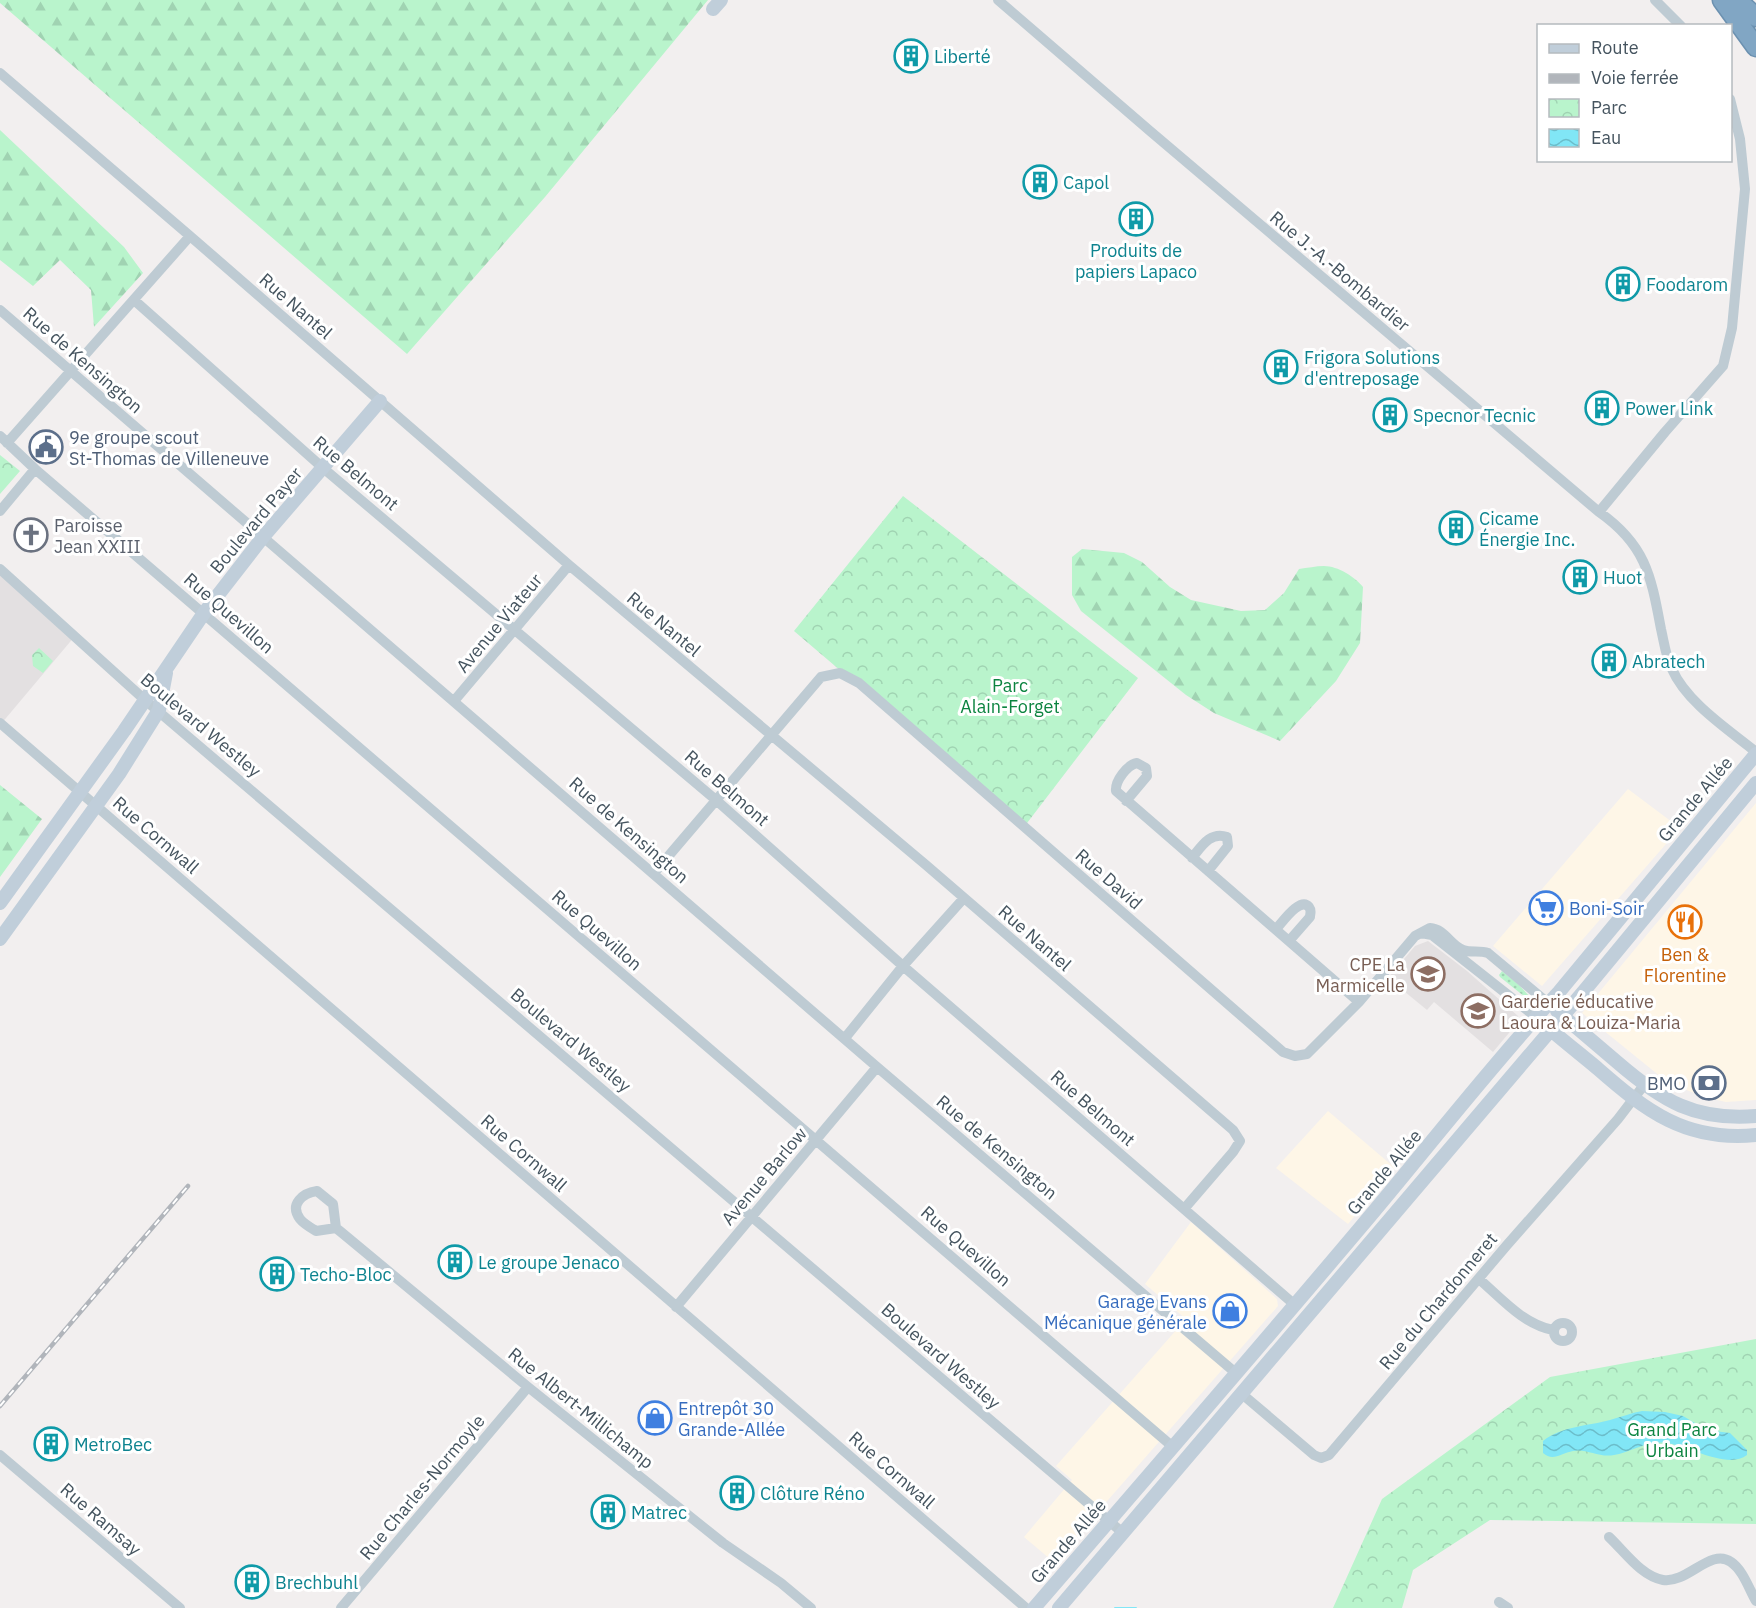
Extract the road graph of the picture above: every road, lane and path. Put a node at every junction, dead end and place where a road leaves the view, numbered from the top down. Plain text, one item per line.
1 (998, 0) edge
2 (1655, 0) edge
3 (1722, 0) edge
4 (1737, 0) edge
5 (1756, 17) edge
6 (1680, 24) edge
7 (1756, 47) edge
8 (0, 73) edge
9 (1732, 103) edge
10 (190, 236) junction
11 (134, 300) junction
12 (0, 310) edge
13 (70, 372) junction
14 (380, 401) junction
15 (4, 439) edge
16 (323, 468) junction
17 (35, 469) junction
18 (0, 511) edge
19 (1599, 512) junction
20 (263, 537) junction
21 (569, 566) junction
22 (0, 569) edge
23 (204, 613) junction
24 (515, 629) junction
25 (168, 668) junction
26 (145, 700) junction
27 (454, 701) junction
28 (159, 710) junction
29 (0, 723) edge
30 (771, 736) junction
31 (1756, 753) edge
32 (1756, 783) edge
33 (81, 792) junction
34 (716, 800) junction
35 (1126, 801) dead end
36 (96, 805) junction
37 (1191, 858) junction
38 (1208, 871) junction
39 (654, 873) junction
40 (964, 898) junction
41 (0, 903) edge
42 (1276, 929) junction
43 (1420, 933) junction
44 (0, 939) edge
45 (1289, 940) junction
46 (903, 966) junction
47 (1359, 1002) junction
48 (1548, 1003) junction
49 (1563, 1016) junction
50 (1536, 1017) junction
51 (1551, 1030) junction
52 (845, 1038) junction
53 (877, 1066) junction
54 (1644, 1085) junction
55 (1633, 1100) junction
56 (1756, 1116) edge
57 (1756, 1135) edge
58 (817, 1140) junction
59 (1184, 1209) junction
60 (752, 1216) junction
61 (336, 1228) dead end
62 (1479, 1279) junction
63 (1295, 1305) junction
64 (676, 1307) junction
65 (1553, 1330) dead end
66 (1237, 1374) junction
67 (528, 1387) junction
68 (1242, 1394) junction
69 (1173, 1447) junction
70 (0, 1455) edge
71 (1108, 1521) junction
72 (1123, 1533) junction
73 (1609, 1537) dead end
74 (1756, 1601) edge
75 (180, 1608) edge
76 (341, 1608) edge
77 (811, 1608) edge
78 (1026, 1608) edge
79 (1034, 1608) edge
80 (1059, 1608) edge

1 - 19 street, Rue J.-A.-Bombardier
2 - 6 street
3 - 7 highway
4 - 5 highway
8 - 10 street, Rue Nantel
9 - 19 street
10 - 11 street
10 - 14 street, Rue Nantel
11 - 13 street
11 - 16 street, Rue Belmont
12 - 13 street, Rue de Kensington
13 - 15 street
13 - 20 street, Rue de Kensington
14 - 16 main road, Boulevard Payer
14 - 21 street, Rue Nantel
15 - 17 street, Rue Quevillon
16 - 20 main road, Boulevard Payer
16 - 24 street, Rue Belmont
17 - 18 street
17 - 23 street, Rue Quevillon
19 - 31 street, Rue J.-A.-Bombardier
20 - 23 main road, Boulevard Payer
20 - 27 street, Rue de Kensington
21 - 24 street, Avenue Viateur
21 - 30 street, Rue Nantel
22 - 26 street, Boulevard Westley
23 - 25 main road, Boulevard Payer
23 - 58 street, Rue Quevillon
24 - 27 street, Avenue Viateur
24 - 34 street, Rue Belmont
25 - 26 main road, Boulevard Payer
25 - 28 main road, Boulevard Payer
26 - 28 street, Boulevard Westley
26 - 33 main road, Boulevard Payer
27 - 39 street, Rue de Kensington
28 - 36 main road, Boulevard Payer
28 - 60 street, Boulevard Westley
29 - 33 street, Rue Cornwall
30 - 34 street, Rue David
30 - 40 street, Rue Nantel
30 - 47 street, Rue David
31 - 48 main road, Grande Allée
32 - 49 main road, Grande Allée
33 - 36 street, Rue Cornwall
33 - 41 main road, Boulevard Payer
34 - 39 street, Rue David
34 - 46 street, Rue Belmont
35 - 37 street
36 - 44 main road, Boulevard Payer
36 - 64 street, Rue Cornwall
37 - 38 street
37 - 38 street
38 - 42 street
39 - 52 street, Rue de Kensington
40 - 46 street
40 - 59 street, Rue Nantel
42 - 45 street
42 - 45 street
43 - 47 street, Rue David
43 - 48 street
43 - 50 street
45 - 47 street
46 - 52 street
46 - 59 street, Rue Belmont
48 - 49 main road
48 - 50 main road, Grande Allée
49 - 51 main road, Grande Allée
49 - 54 main road
50 - 51 main road
50 - 63 main road, Grande Allée
51 - 55 main road
51 - 68 main road, Grande Allée
52 - 53 street, Rue de Kensington
53 - 58 street, Avenue Barlow
53 - 66 street, Rue de Kensington
54 - 55 street, Rue du Chardonneret
54 - 56 main road
55 - 57 main road
55 - 62 street, Rue du Chardonneret
58 - 60 street, Avenue Barlow
58 - 69 street, Rue Quevillon
59 - 63 street, Rue Belmont
60 - 64 street, Avenue Barlow
60 - 71 street, Boulevard Westley
61 - 67 street, Rue Albert-Millichamp
62 - 65 street
62 - 68 street, Rue du Chardonneret
63 - 66 main road, Grande Allée
64 - 78 street, Rue Cornwall
66 - 69 main road, Grande Allée
67 - 76 street, Rue Charles-Normoyle
67 - 77 street, Rue Albert-Millichamp
68 - 72 main road, Grande Allée
69 - 71 main road, Grande Allée
70 - 75 street, Rue Ramsay
71 - 72 street, Boulevard Westley
71 - 79 main road, Grande Allée
72 - 80 main road, Grande Allée
73 - 74 street

